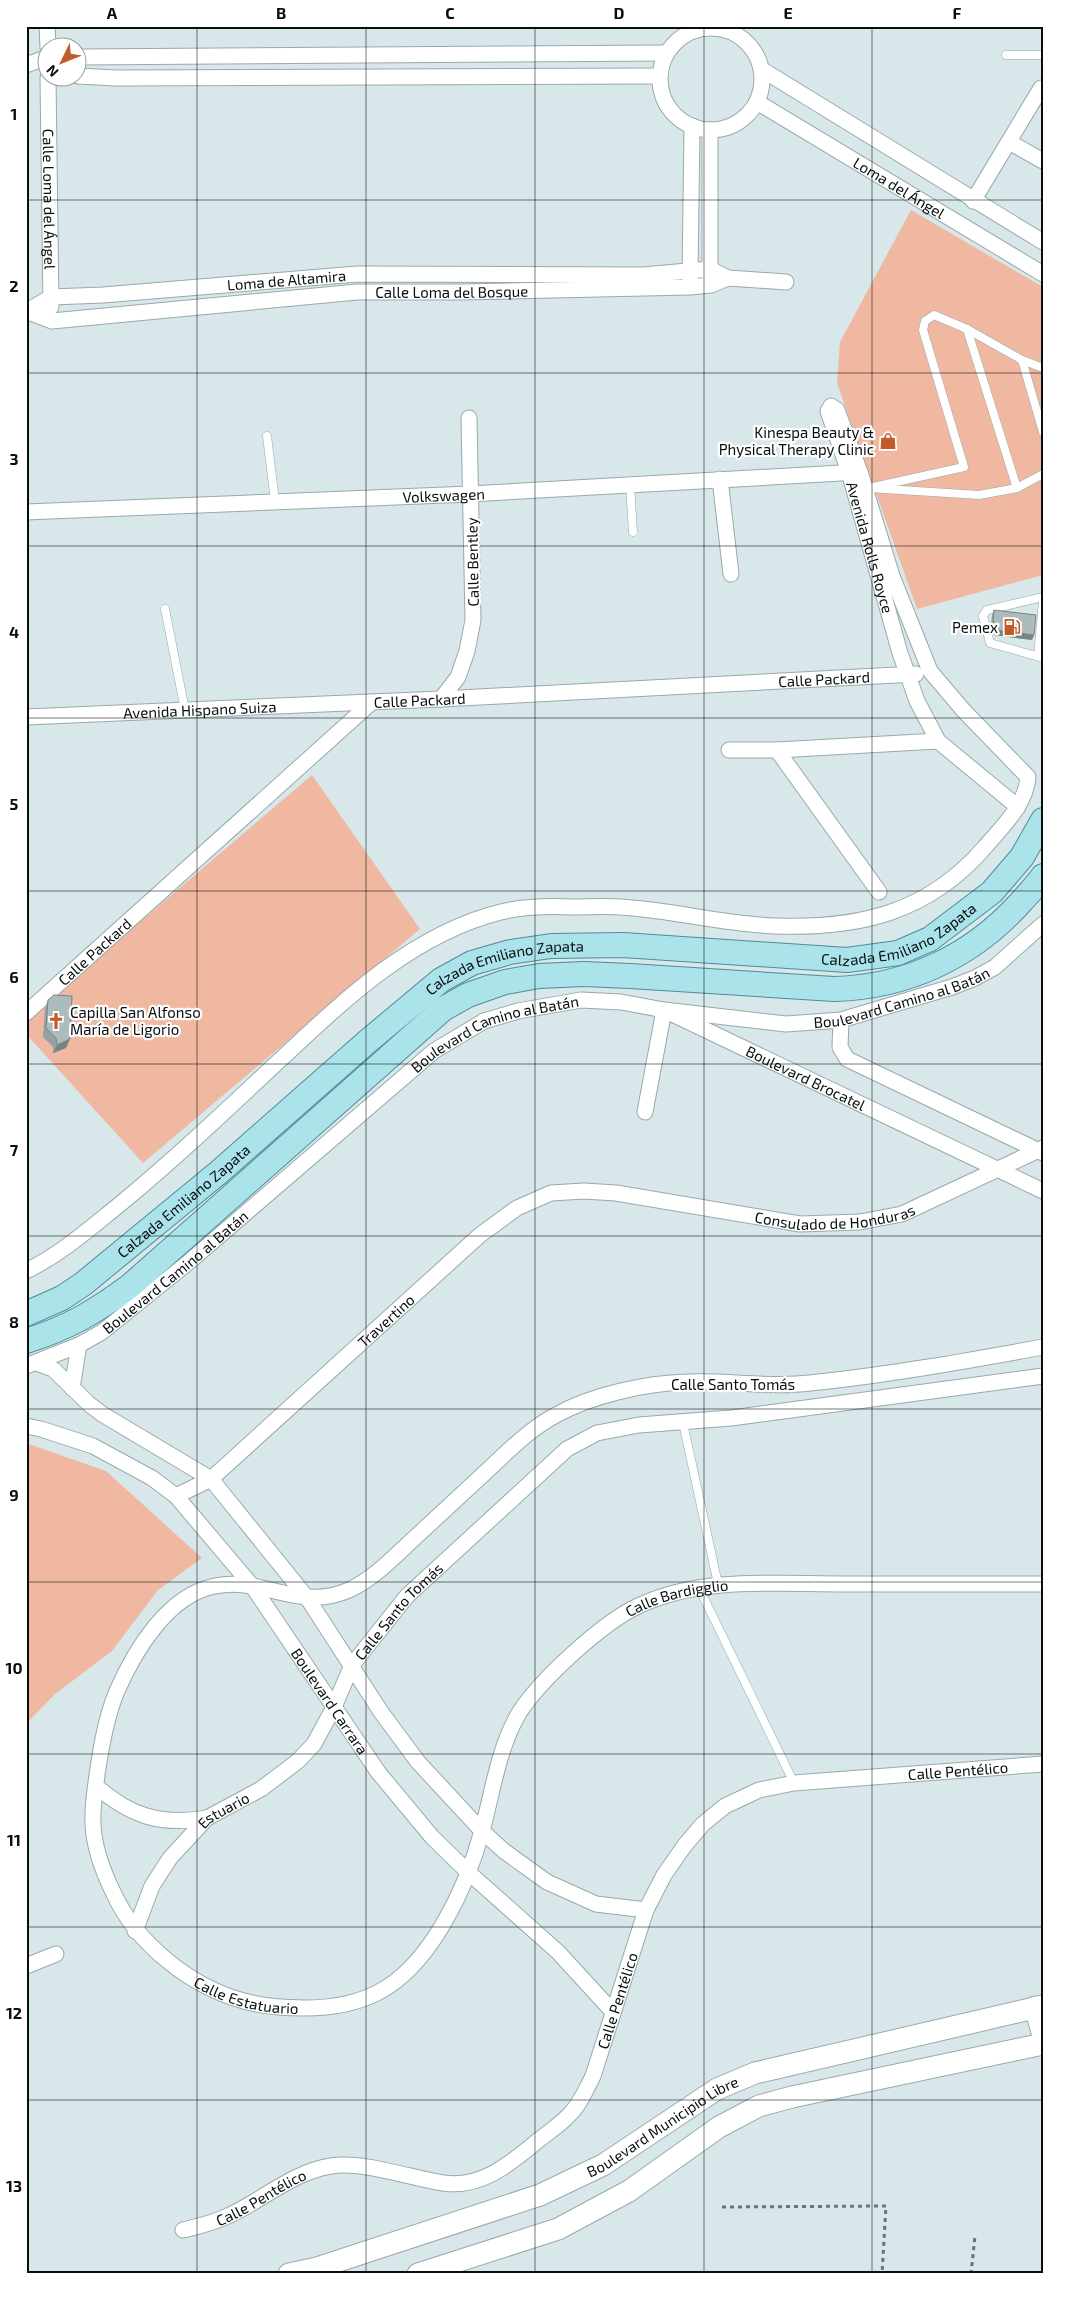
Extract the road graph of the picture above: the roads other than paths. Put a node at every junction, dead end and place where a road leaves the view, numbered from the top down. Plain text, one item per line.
1 (715, 27) edge
2 (690, 28) edge
3 (666, 53) junction
4 (1006, 55) dead end
5 (1043, 55) edge
6 (88, 57) edge
7 (762, 69) junction
8 (660, 76) junction
9 (88, 77) edge
10 (48, 88) edge
11 (1041, 88) dead end
12 (757, 102) junction
13 (692, 126) junction
14 (710, 130) junction
15 (1009, 142) junction
16 (1043, 161) edge
17 (973, 201) junction
18 (1043, 242) edge
19 (710, 269) junction
20 (690, 271) junction
21 (1043, 274) edge
22 (728, 278) junction
23 (786, 282) dead end
24 (711, 285) junction
25 (690, 287) junction
26 (51, 298) junction
27 (27, 311) edge
28 (52, 321) junction
29 (967, 329) junction
30 (1022, 360) junction
31 (1043, 368) edge
32 (469, 418) dead end
33 (1043, 432) edge
34 (267, 436) dead end
35 (854, 472) junction
36 (1043, 474) edge
37 (720, 480) junction
38 (630, 485) junction
39 (1017, 488) junction
40 (470, 494) junction
41 (275, 501) junction
42 (26, 512) edge
43 (633, 532) dead end
44 (730, 574) dead end
45 (1043, 599) edge
46 (165, 609) dead end
47 (1040, 657) edge
48 (930, 671) junction
49 (907, 675) junction
50 (442, 700) junction
51 (372, 702) junction
52 (185, 710) junction
53 (26, 717) edge
54 (938, 741) junction
55 (729, 750) dead end
56 (776, 750) junction
57 (1018, 807) junction
58 (1043, 820) edge
59 (1043, 876) edge
60 (879, 892) dead end
61 (1043, 924) edge
62 (664, 1010) junction
63 (26, 1013) edge
64 (841, 1020) junction
65 (645, 1112) dead end
66 (1041, 1150) edge
67 (997, 1169) junction
68 (1043, 1191) edge
69 (616, 1193) joint
70 (26, 1271) edge
71 (26, 1314) edge
72 (26, 1341) edge
73 (79, 1345) junction
74 (1043, 1347) edge
75 (31, 1364) edge
76 (1043, 1376) edge
77 (72, 1388) junction
78 (684, 1423) junction
79 (26, 1426) edge
80 (211, 1479) junction
81 (176, 1496) junction
82 (718, 1584) junction
83 (1043, 1584) edge
84 (252, 1587) junction
85 (699, 1588) junction
86 (308, 1599) junction
87 (352, 1666) junction
88 (334, 1707) junction
89 (1043, 1764) edge
90 (794, 1783) junction
91 (96, 1786) junction
92 (206, 1818) junction
93 (482, 1831) junction
94 (468, 1872) junction
95 (646, 1910) junction
96 (135, 1931) junction
97 (56, 1954) dead end
98 (26, 1966) edge
99 (1039, 2007) edge
100 (613, 2012) junction
101 (1043, 2036) edge
102 (1043, 2044) edge
103 (183, 2230) dead end
104 (289, 2274) edge
105 (418, 2274) edge

1 - 2 street
1 - 7 street
2 - 3 street
3 - 6 street
3 - 8 street
4 - 5 lane
7 - 12 street
7 - 17 street, Loma del Ángel
8 - 9 street
8 - 13 street
10 - 26 street, Calle Loma del Ángel
11 - 15 street
12 - 14 street
12 - 21 street, Loma del Ángel
13 - 14 street
13 - 20 street
14 - 19 street
15 - 16 street
15 - 17 street
17 - 18 street, Loma del Ángel
19 - 20 street, Loma de Altamira
19 - 22 street
19 - 24 street
20 - 25 street
20 - 26 street, Loma de Altamira
22 - 23 street
22 - 24 street
24 - 25 street
25 - 28 street, Calle Loma del Bosque
26 - 27 street, Loma de Altamira
26 - 28 street, Calle Loma del Ángel
27 - 28 street, Loma de Altamira
29 - 30 lane
29 - 39 lane
29 - 39 lane
30 - 31 lane
30 - 33 lane
32 - 40 street, Calle Bentley
34 - 41 lane
35 - 37 street, Volkswagen
35 - 48 street, Avenida Rolls Royce
35 - 49 street, Avenida Rolls Royce
36 - 39 lane
37 - 38 street, Volkswagen
37 - 44 street
38 - 40 street, Volkswagen
38 - 43 lane
40 - 41 street, Volkswagen
40 - 50 street, Calle Bentley
41 - 42 street, Volkswagen
45 - 47 lane
45 - 47 lane
46 - 52 lane
48 - 49 street, Calle Packard
48 - 57 street, Avenida Rolls Royce
49 - 50 street, Calle Packard
49 - 54 street, Avenida Rolls Royce
50 - 51 street, Calle Packard
51 - 52 street, Avenida Hispano Suiza
51 - 63 street, Calle Packard
52 - 53 street, Avenida Hispano Suiza
54 - 56 street
54 - 57 street
55 - 56 street
56 - 60 street
57 - 70 street
58 - 71 main road, Calzada Emiliano Zapata
59 - 72 main road, Calzada Emiliano Zapata
61 - 64 street, Boulevard Camino al Batán
62 - 64 street, Boulevard Camino al Batán
62 - 65 street
62 - 67 street, Boulevard Brocatel
62 - 73 street, Boulevard Camino al Batán
64 - 66 street
66 - 67 street, Consulado de Honduras
67 - 68 street, Boulevard Brocatel
67 - 69 street, Consulado de Honduras
69 - 80 street, Travertino
73 - 75 street, Boulevard Camino al Batán
73 - 77 street
74 - 86 street, Calle Santo Tomás
75 - 77 street
76 - 78 street, Calle Santo Tomás
77 - 80 street
78 - 82 lane
78 - 87 street, Calle Santo Tomás
79 - 81 street, Boulevard Carrara
80 - 81 street, Travertino
80 - 86 street
81 - 84 street, Boulevard Carrara
82 - 83 street, Calle Bardigglio
82 - 85 street, Calle Bardigglio
84 - 86 street, Calle Santo Tomás
84 - 88 street, Boulevard Carrara
84 - 91 street, Calle Estatuario
85 - 90 lane
85 - 93 street, Calle Bardigglio
86 - 87 street
87 - 88 street, Calle Santo Tomás
87 - 93 street
88 - 92 street, Estuario
88 - 94 street, Boulevard Carrara
89 - 90 street, Calle Pentélico
90 - 95 street, Calle Pentélico
91 - 92 street
91 - 96 street, Calle Estatuario
92 - 96 street, Estuario
93 - 94 street, Calle Bardigglio
93 - 95 street
94 - 96 street, Calle Estatuario
94 - 100 street, Boulevard Carrara
95 - 100 street, Calle Pentélico
97 - 98 street
99 - 101 main road
99 - 104 main road, Boulevard Municipio Libre
100 - 103 street, Calle Pentélico
102 - 105 main road, Boulevard Municipio Libre

